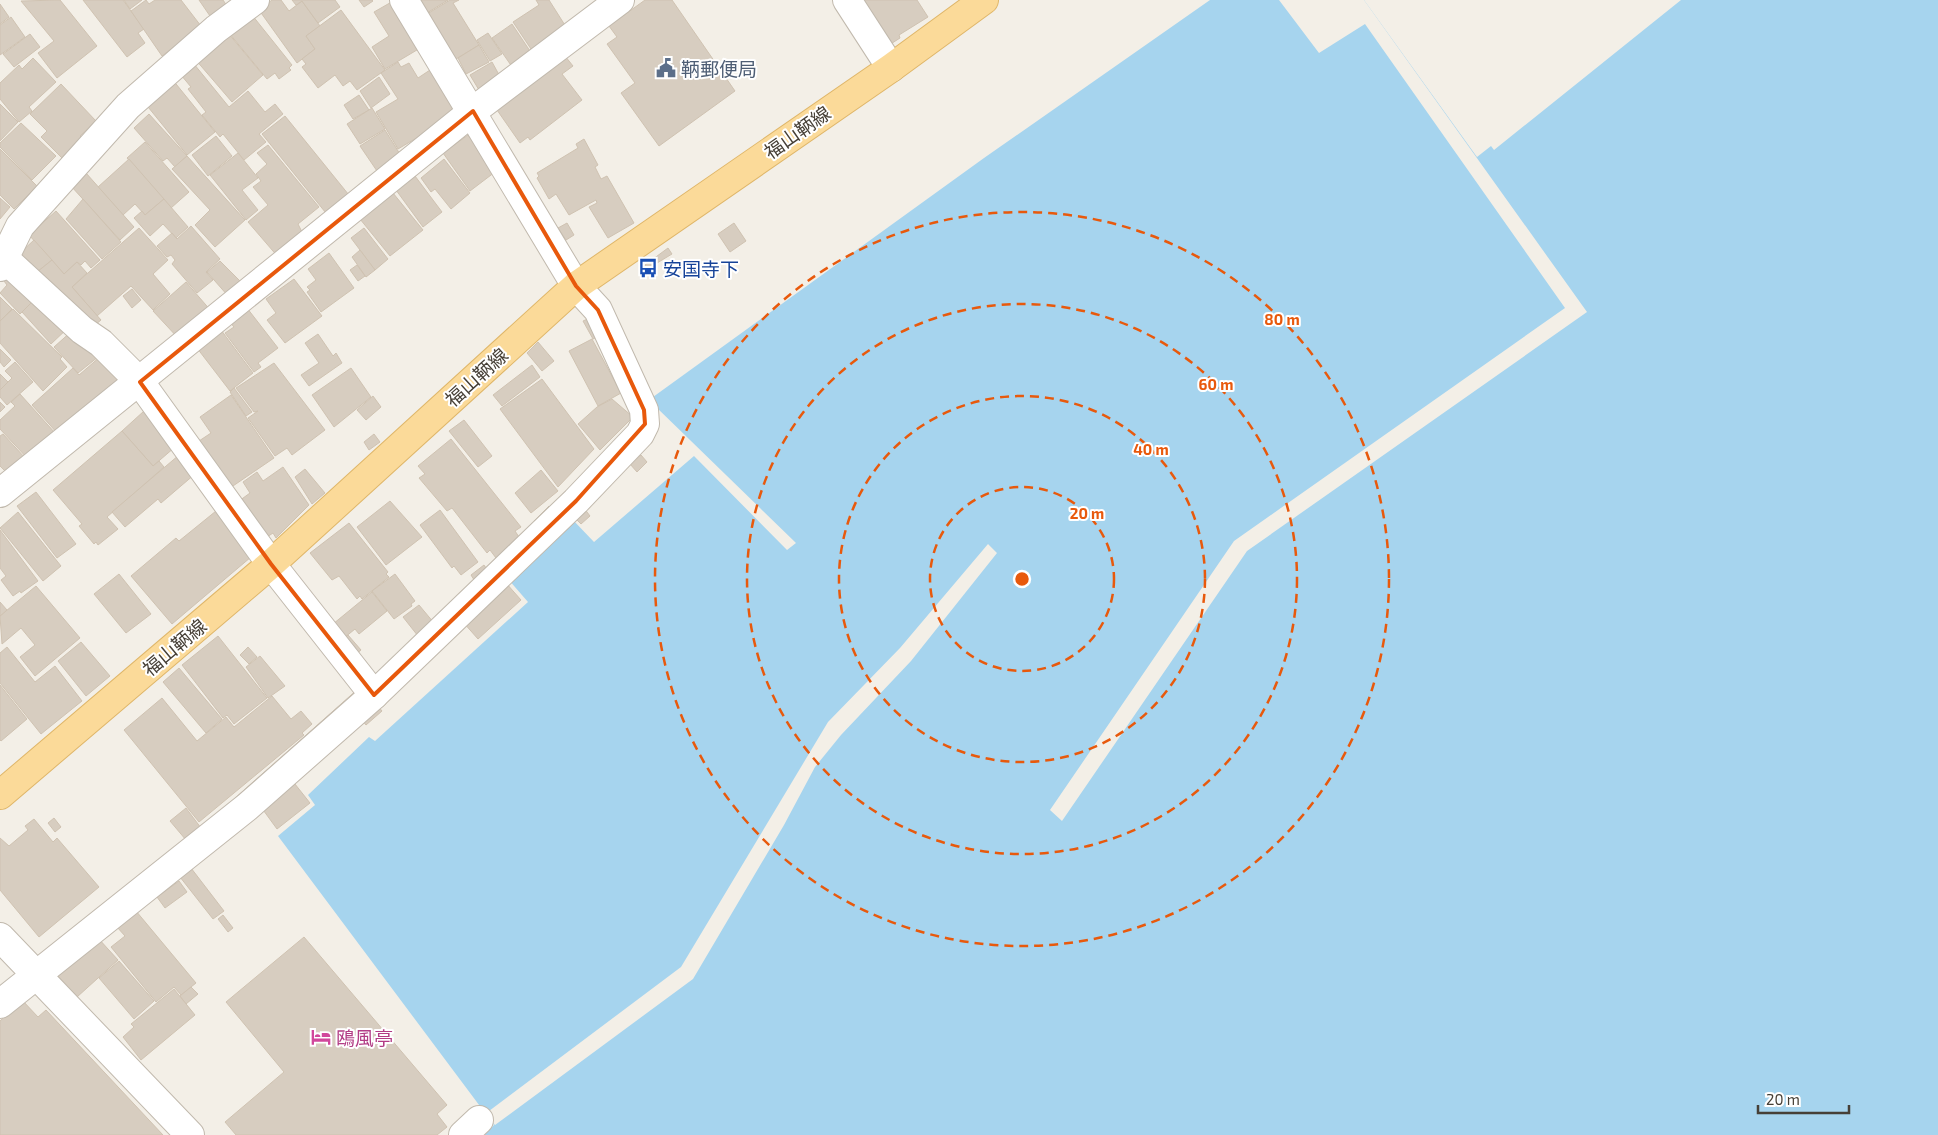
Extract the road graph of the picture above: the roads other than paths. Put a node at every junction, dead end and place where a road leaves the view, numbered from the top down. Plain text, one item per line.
1 (255, 0) edge
2 (404, 0) edge
3 (620, 0) edge
4 (847, 0) edge
5 (984, 0) edge
6 (891, 68) junction
7 (473, 111) junction
8 (3, 263) edge
9 (576, 286) junction
10 (140, 382) junction
11 (0, 494) edge
12 (271, 564) junction
13 (374, 695) junction
14 (0, 795) edge
15 (0, 937) edge
16 (36, 975) junction
17 (0, 1004) edge
18 (190, 1135) edge

1 - 8 street
2 - 7 street
3 - 7 street
4 - 6 street
5 - 6 main road, 福山鞆線
6 - 9 main road, 福山鞆線
7 - 9 street
7 - 10 street
8 - 10 street
9 - 12 main road, 福山鞆線
9 - 13 street
10 - 11 street
10 - 12 street
12 - 13 street
12 - 14 main road, 福山鞆線
13 - 16 street
15 - 16 street
16 - 17 street
16 - 18 street

